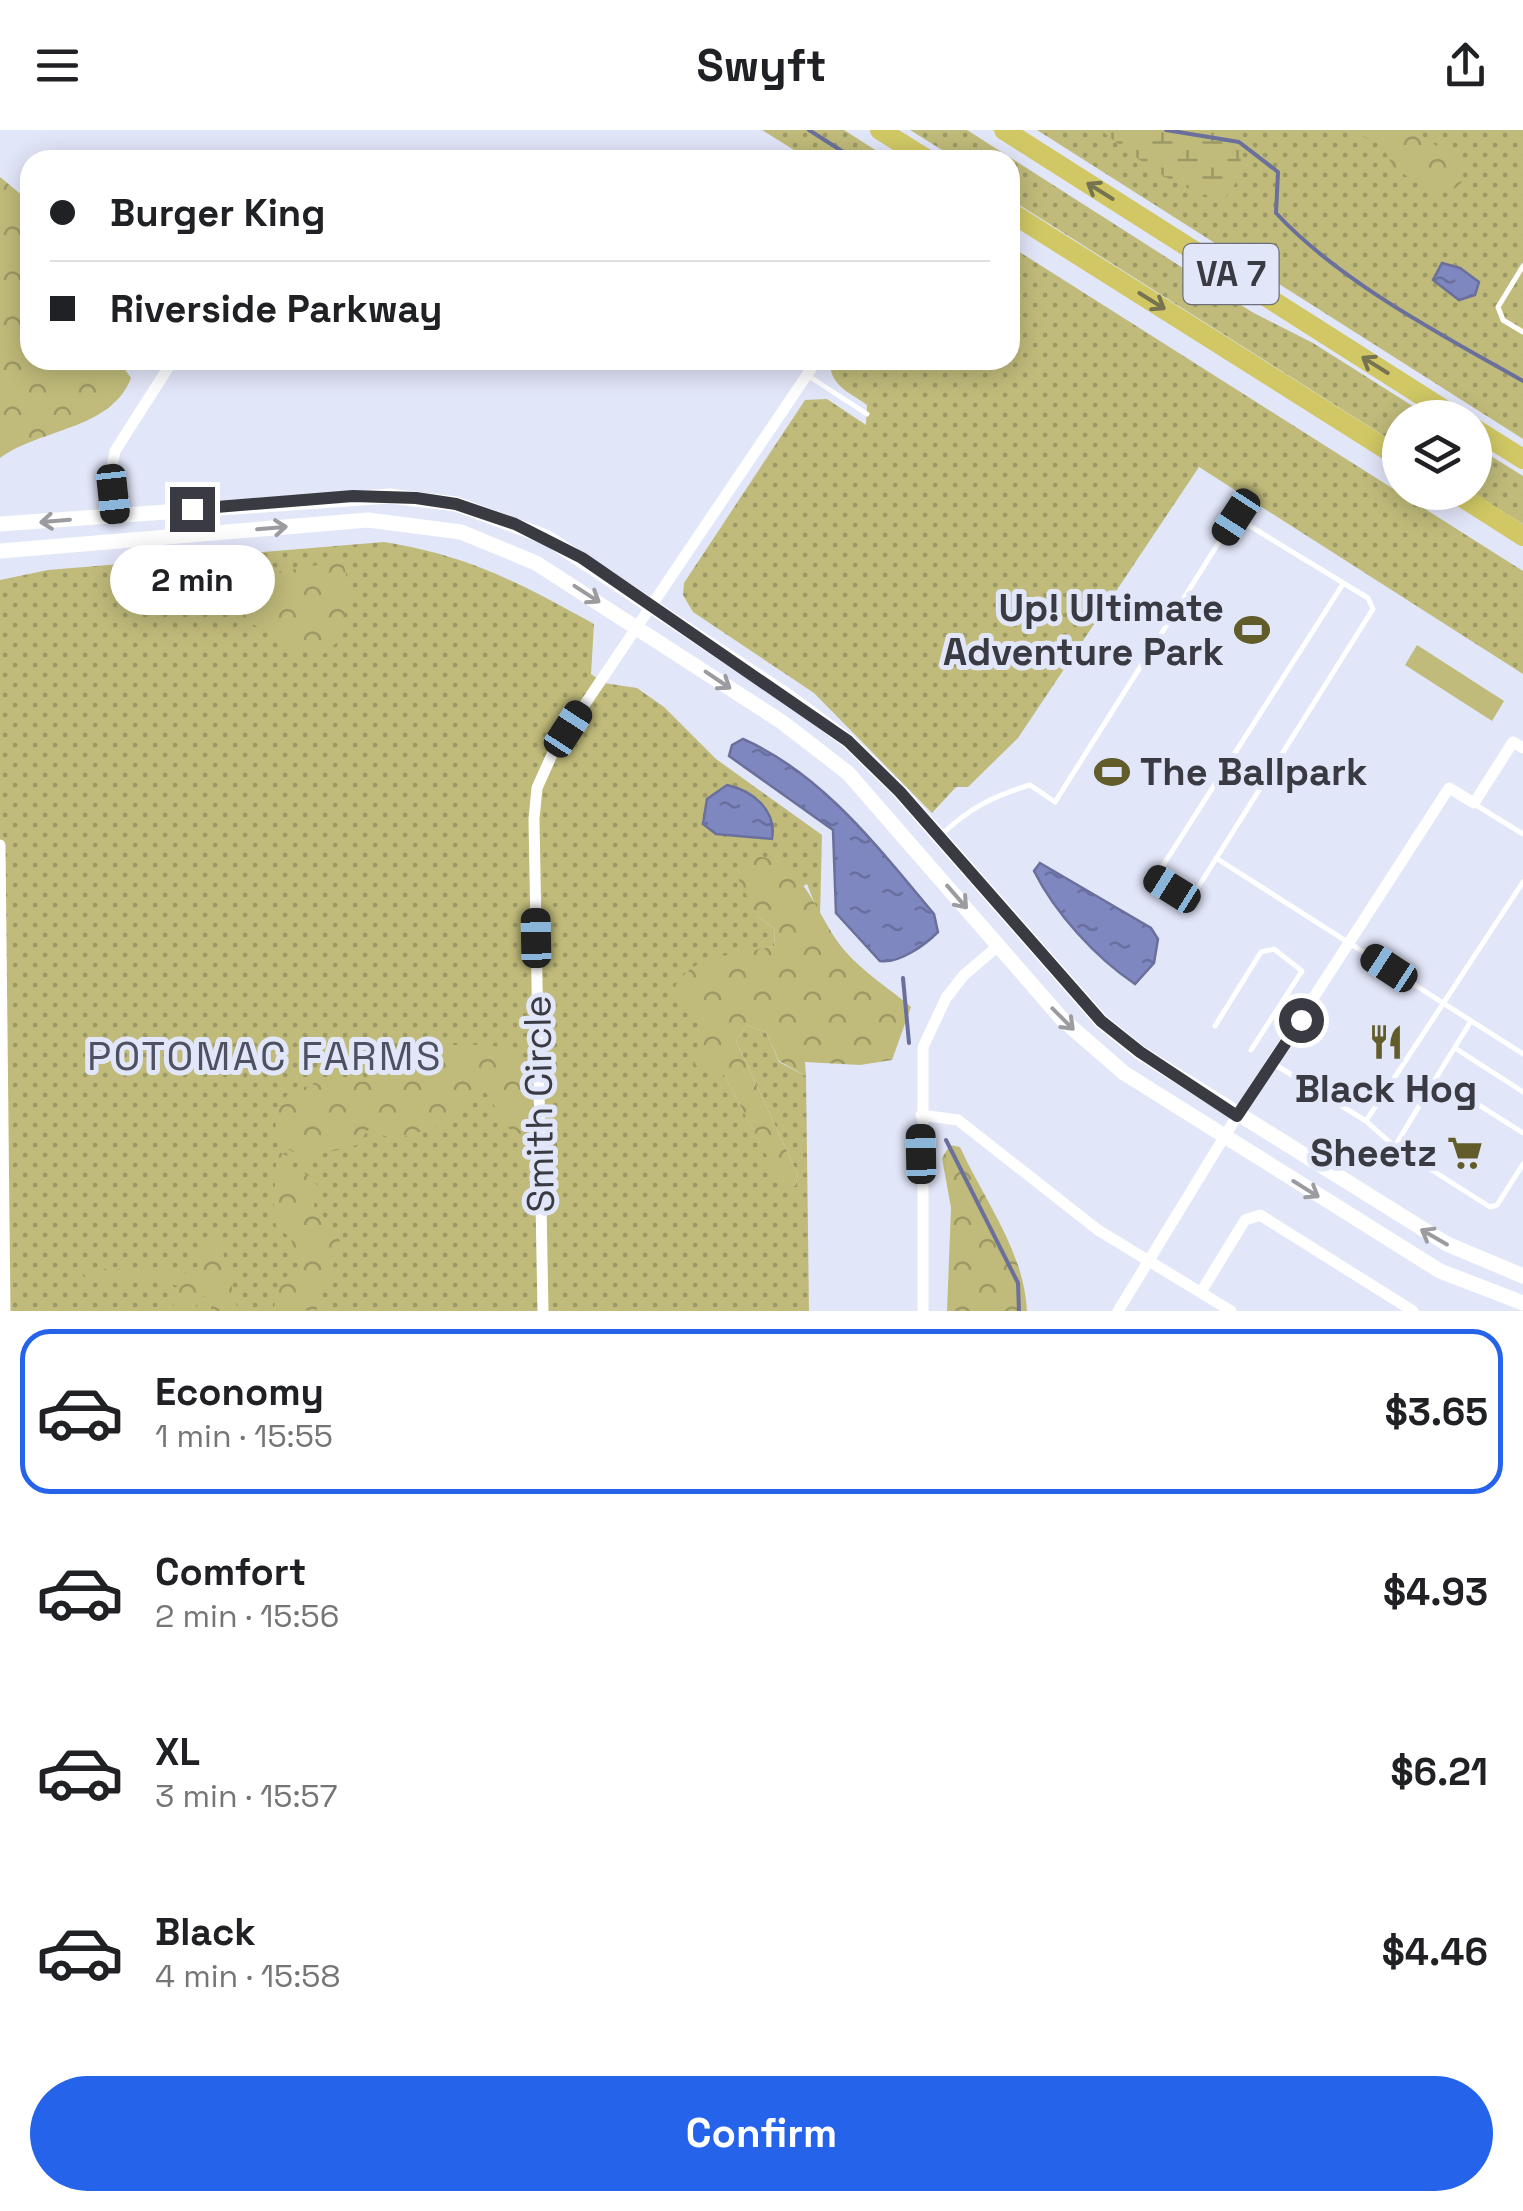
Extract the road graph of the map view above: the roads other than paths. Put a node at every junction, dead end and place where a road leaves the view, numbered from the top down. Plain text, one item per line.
1 (880, 130) edge
2 (1004, 130) edge
3 (912, 150) edge
4 (1020, 218) edge
5 (1523, 266) edge
6 (1523, 332) edge
7 (167, 370) edge
8 (810, 370) edge
9 (807, 375) junction
10 (1429, 400) edge
11 (866, 414) dead end
12 (1492, 440) edge
13 (1382, 447) edge
14 (1523, 460) edge
15 (1482, 510) edge
16 (115, 516) junction
17 (0, 524) edge
18 (1523, 536) edge
19 (0, 551) edge
20 (1344, 584) junction
21 (650, 604) junction
22 (636, 626) junction
23 (1523, 748) edge
24 (1474, 803) junction
25 (1523, 834) edge
26 (940, 836) junction
27 (0, 845) edge
28 (1216, 858) junction
29 (1523, 882) edge
30 (1350, 944) junction
31 (998, 946) junction
32 (1444, 1004) junction
33 (1471, 1021) junction
34 (1214, 1026) dead end
35 (1454, 1048) junction
36 (1251, 1050) dead end
37 (1523, 1054) edge
38 (1271, 1062) junction
39 (1436, 1078) junction
40 (1523, 1092) edge
41 (920, 1114) junction
42 (1237, 1116) junction
43 (1366, 1121) junction
44 (1523, 1134) edge
45 (1223, 1138) junction
46 (1394, 1146) junction
47 (1523, 1164) edge
48 (1149, 1261) junction
49 (1523, 1276) edge
50 (1200, 1292) junction
51 (1523, 1303) edge
52 (5, 1311) edge
53 (542, 1311) edge
54 (923, 1311) edge
55 (1118, 1311) edge
56 (1232, 1311) edge
57 (1414, 1311) edge

1 - 3 highway
10 -> 2 highway, VA 7
4 -> 13 highway, VA 7
5 - 6 lane
7 - 16 street
8 - 9 street, Smith Circle
9 - 11 lane
9 - 21 street, Smith Circle
12 - 14 highway
15 - 18 highway
16 -> 17 main road
16 - 21 main road
19 -> 22 main road
20 - 26 lane
20 - 28 lane
20 - 28 lane
21 - 22 street, Smith Circle
21 - 26 main road
22 -> 31 main road
22 - 53 street, Smith Circle
23 - 24 street
24 - 25 lane
24 - 30 street
26 - 42 main road
27 - 52 street
28 - 30 lane
29 - 32 lane
30 - 32 lane
30 - 38 street
31 - 41 street
31 -> 45 main road
32 - 33 lane
32 - 43 lane
33 - 35 lane
33 - 37 lane
34 - 36 lane
35 - 39 lane
35 - 40 lane
38 - 42 street
38 - 43 lane
39 - 44 lane
39 - 46 lane
41 - 48 street
41 - 54 street
42 - 45 street
49 -> 42 main road
43 - 46 lane
45 - 48 street
45 -> 51 main road
46 - 47 lane
48 - 50 street
48 - 55 street
50 - 56 street
50 - 57 street

